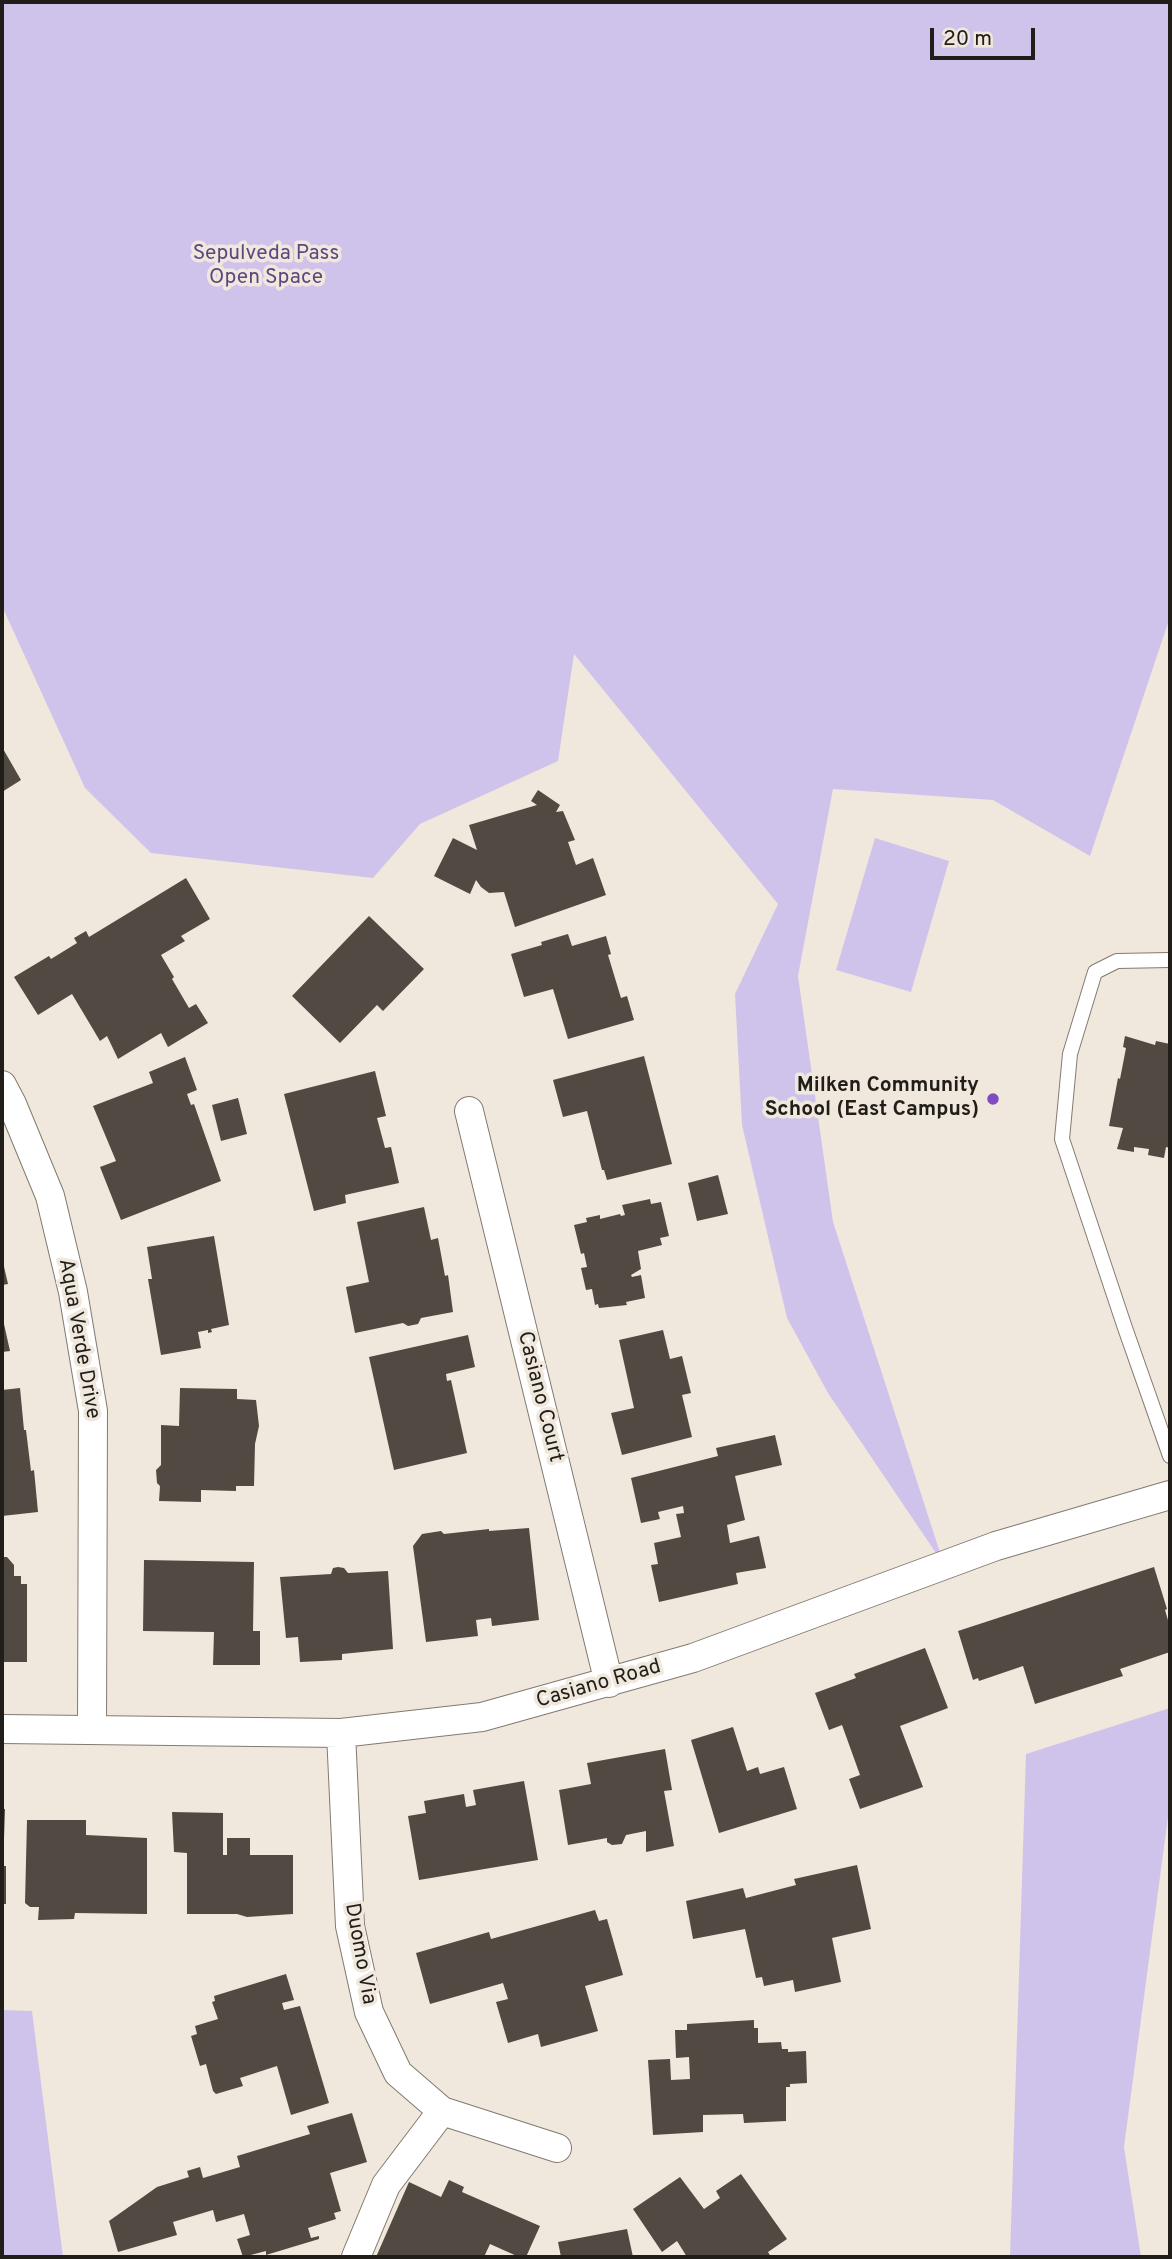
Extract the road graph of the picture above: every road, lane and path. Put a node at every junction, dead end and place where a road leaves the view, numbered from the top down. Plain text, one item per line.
1 (1170, 960) edge
2 (2, 1085) edge
3 (469, 1111) dead end
4 (1170, 1456) edge
5 (1170, 1495) edge
6 (609, 1683) junction
7 (2, 1729) edge
8 (92, 1730) junction
9 (341, 1733) junction
10 (442, 2111) junction
11 (557, 2148) dead end
12 (356, 2257) edge

1 - 4 lane
2 - 8 street, Aqua Verde Drive
3 - 6 street, Casiano Court
5 - 6 street, Casiano Road
6 - 9 street, Casiano Road
7 - 8 street, Casiano Road
8 - 9 street, Casiano Road
9 - 10 street, Duomo Via
10 - 11 street, Duomo Via
10 - 12 street

